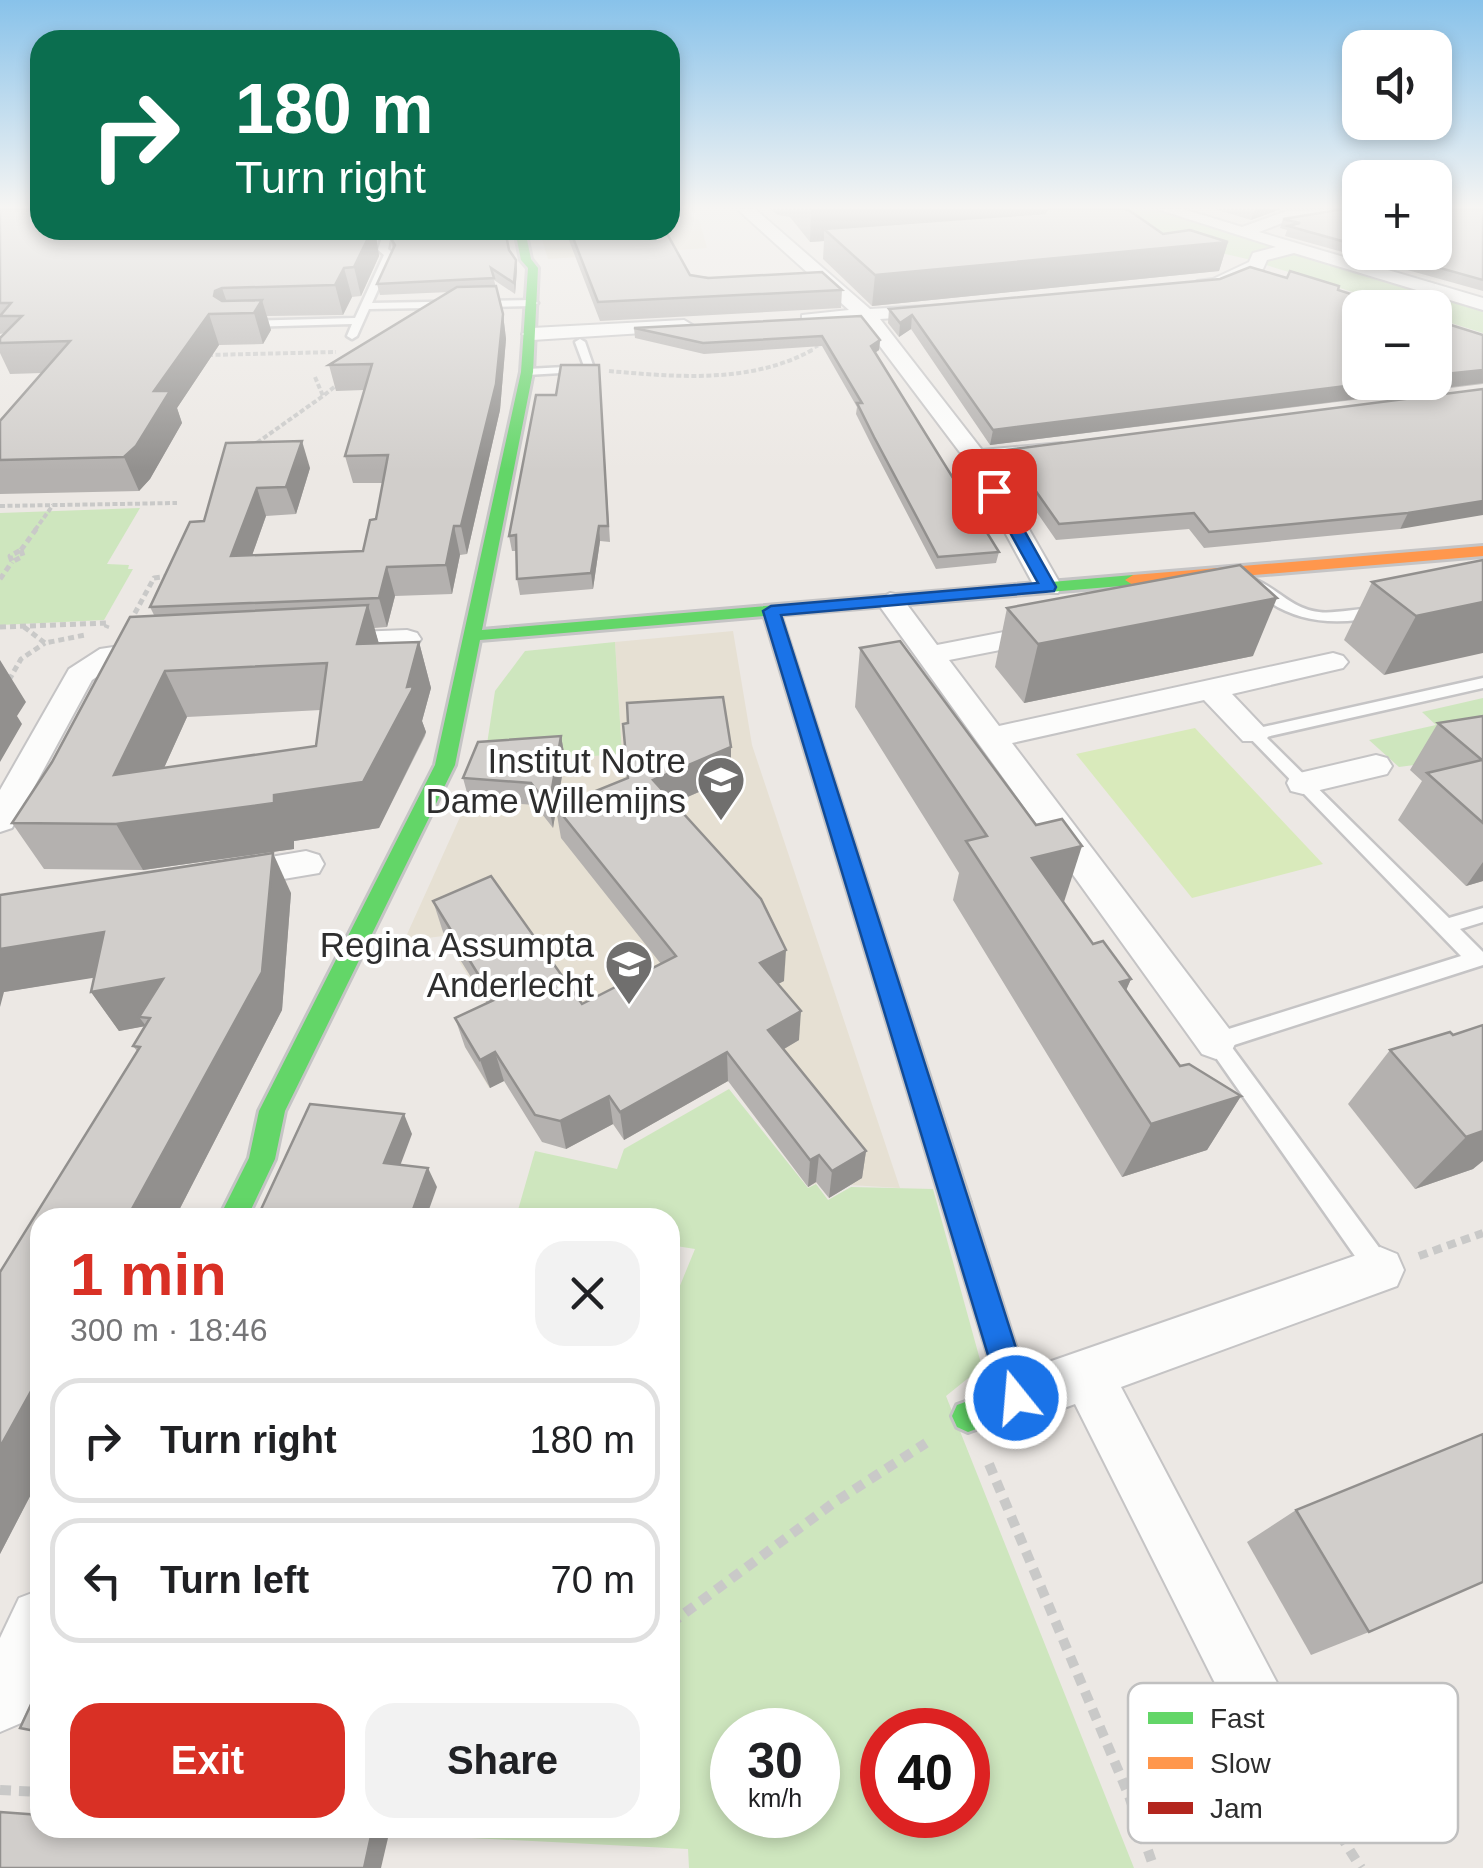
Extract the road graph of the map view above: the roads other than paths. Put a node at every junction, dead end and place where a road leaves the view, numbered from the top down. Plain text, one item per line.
1 (374, 296) edge
2 (377, 296) edge
3 (848, 296) edge
4 (1457, 296) edge
5 (533, 299) joint
6 (1483, 304) edge
7 (371, 306) junction
8 (964, 307) edge
9 (867, 316) junction
10 (359, 320) junction
11 (794, 320) edge
12 (232, 324) edge
13 (701, 325) edge
14 (532, 334) junction
15 (352, 336) dead end
16 (580, 342) dead end
17 (528, 372) junction
18 (1074, 446) edge
19 (976, 458) junction
20 (1483, 551) edge
21 (1244, 572) junction
22 (1048, 587) junction
23 (890, 602) junction
24 (1402, 607) edge
25 (771, 611) junction
26 (1080, 626) edge
27 (472, 636) junction
28 (407, 639) edge
29 (310, 643) edge
30 (192, 648) edge
31 (930, 655) junction
32 (1333, 662) dead end
33 (1483, 683) edge
34 (1212, 689) junction
35 (1254, 734) junction
36 (992, 738) junction
37 (1376, 766) dead end
38 (1303, 783) junction
39 (0, 820) edge
40 (306, 864) dead end
41 (196, 880) edge
42 (1483, 915) edge
43 (1444, 926) junction
44 (1480, 958) edge
45 (1216, 1042) junction
46 (239, 1208) edge
47 (1380, 1270) joint
48 (1087, 1374) junction
49 (992, 1407) joint
50 (30, 1640) edge
51 (1247, 1683) edge
52 (0, 1702) edge

1 - 7 lane
2 - 7 lane
3 - 9 street
4 - 6 street
5 - 7 lane
5 - 14 street
7 - 10 lane
8 - 9 street
9 - 11 street
9 - 19 street
10 - 12 lane
10 - 15 lane
13 - 14 street
14 - 17 street
16 - 17 lane
17 - 27 street
18 - 19 street
19 - 22 street
20 - 21 street
21 - 22 street
21 - 24 lane
22 - 23 street
23 - 25 street
23 - 31 street
25 - 27 street
25 - 49 street
26 - 31 street
27 - 46 street
28 - 29 street
30 - 39 street
31 - 36 street
32 - 34 street
33 - 35 lane
34 - 35 street
34 - 36 street
35 - 38 lane
36 - 45 street
37 - 38 street
38 - 43 lane
40 - 41 street
42 - 43 lane
43 - 44 lane
44 - 45 lane
45 - 47 lane
47 - 48 street
48 - 49 street
48 - 51 street
50 - 52 street

